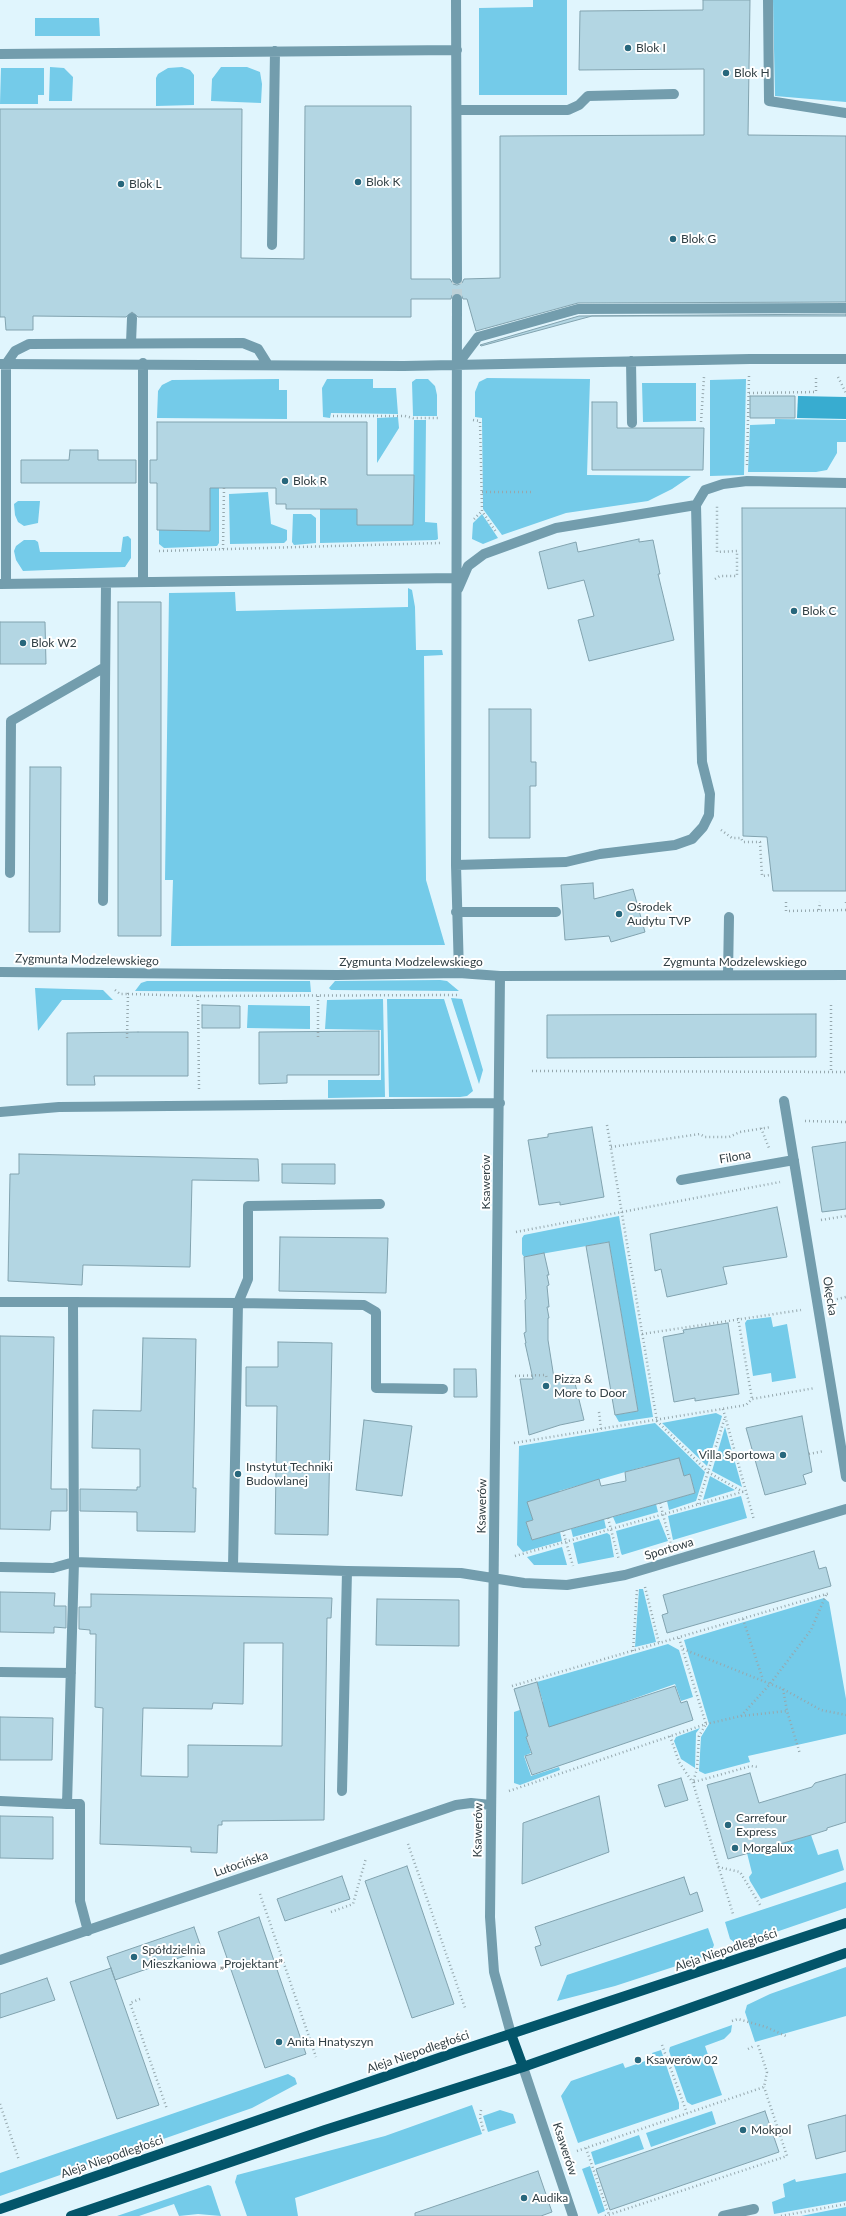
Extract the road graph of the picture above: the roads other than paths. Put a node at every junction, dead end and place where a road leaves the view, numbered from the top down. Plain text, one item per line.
1 (456, 0) edge
2 (768, 0) edge
3 (457, 50) junction
4 (275, 51) junction
5 (0, 54) edge
6 (674, 94) dead end
7 (457, 110) junction
8 (846, 113) edge
9 (272, 245) dead end
10 (457, 279) tunnel mouth
11 (457, 299) tunnel mouth
12 (846, 308) edge
13 (132, 318) dead end
14 (131, 343) junction
15 (846, 359) edge
16 (631, 361) junction
17 (143, 363) junction
18 (3, 364) edge
19 (268, 365) junction
20 (456, 365) junction
21 (632, 423) dead end
22 (846, 483) edge
23 (696, 505) junction
24 (456, 578) junction
25 (143, 582) junction
26 (106, 583) junction
27 (3, 584) edge
28 (455, 594) junction
29 (105, 666) junction
30 (456, 865) junction
31 (10, 873) dead end
32 (103, 901) dead end
33 (456, 912) junction
34 (556, 912) dead end
35 (729, 917) dead end
36 (0, 972) edge
37 (459, 973) junction
38 (728, 975) junction
39 (500, 976) junction
40 (846, 976) edge
41 (784, 1100) dead end
42 (500, 1103) junction
43 (0, 1112) edge
44 (794, 1160) junction
45 (681, 1180) dead end
46 (380, 1204) dead end
47 (0, 1302) edge
48 (74, 1302) junction
49 (238, 1303) junction
50 (443, 1389) dead end
51 (846, 1477) edge
52 (846, 1509) edge
53 (74, 1562) junction
54 (0, 1567) edge
55 (233, 1567) junction
56 (347, 1571) junction
57 (495, 1578) junction
58 (0, 1672) edge
59 (71, 1673) junction
60 (342, 1791) dead end
61 (0, 1802) edge
62 (68, 1804) junction
63 (491, 1805) junction
64 (846, 1923) edge
65 (88, 1931) junction
66 (846, 1953) edge
67 (0, 1960) edge
68 (512, 2034) junction
69 (523, 2067) junction
70 (0, 2209) edge
71 (754, 2209) dead end
72 (71, 2216) edge
73 (573, 2216) edge
74 (723, 2216) edge

1 - 3 street
2 - 8 street
3 - 4 street
3 - 7 street
4 - 5 street
4 - 9 street
6 - 7 street
7 - 10 street
11 - 20 street
12 - 20 street
13 - 14 street
14 - 18 street
14 - 19 street
15 - 16 street
16 - 20 street
16 - 21 street
17 - 18 street
17 - 19 street
17 - 25 street
18 - 27 street
19 - 20 street
20 - 24 street
22 - 23 street
23 - 28 street
23 - 30 street
24 - 25 street
24 - 28 street
25 - 26 street
26 - 27 street
26 - 29 street
28 - 30 street
29 - 31 street
29 - 32 street
30 - 33 street
33 - 34 street
33 - 37 street
35 - 38 street
36 - 37 street, Zygmunta Modzelewskiego
37 - 39 street, Zygmunta Modzelewskiego
38 - 39 street, Zygmunta Modzelewskiego
38 - 40 street, Zygmunta Modzelewskiego
39 - 42 street, Ksawerów
41 - 44 street, Okęcka
42 - 43 street
42 - 57 street, Ksawerów
44 - 45 street, Filona
44 - 51 street, Okęcka
46 - 49 street
47 - 48 street
48 - 49 street
48 - 53 street
49 - 50 street
49 - 55 street
52 - 57 street, Sportowa
53 - 54 street, Sportowa
53 - 55 street, Sportowa
53 - 59 street
55 - 56 street, Sportowa
56 - 57 street, Sportowa
56 - 60 street
57 - 63 street, Ksawerów
58 - 59 street
59 - 62 street
61 - 62 street
62 - 65 street
63 - 65 street, Lutocińska
63 - 68 street, Ksawerów
64 - 68 main road, Aleja Niepodległości
65 - 67 street, Lutocińska
66 - 69 main road
68 - 69 main road
68 - 70 main road, Aleja Niepodległości
69 - 72 main road
69 - 73 street, Ksawerów
71 - 74 street

